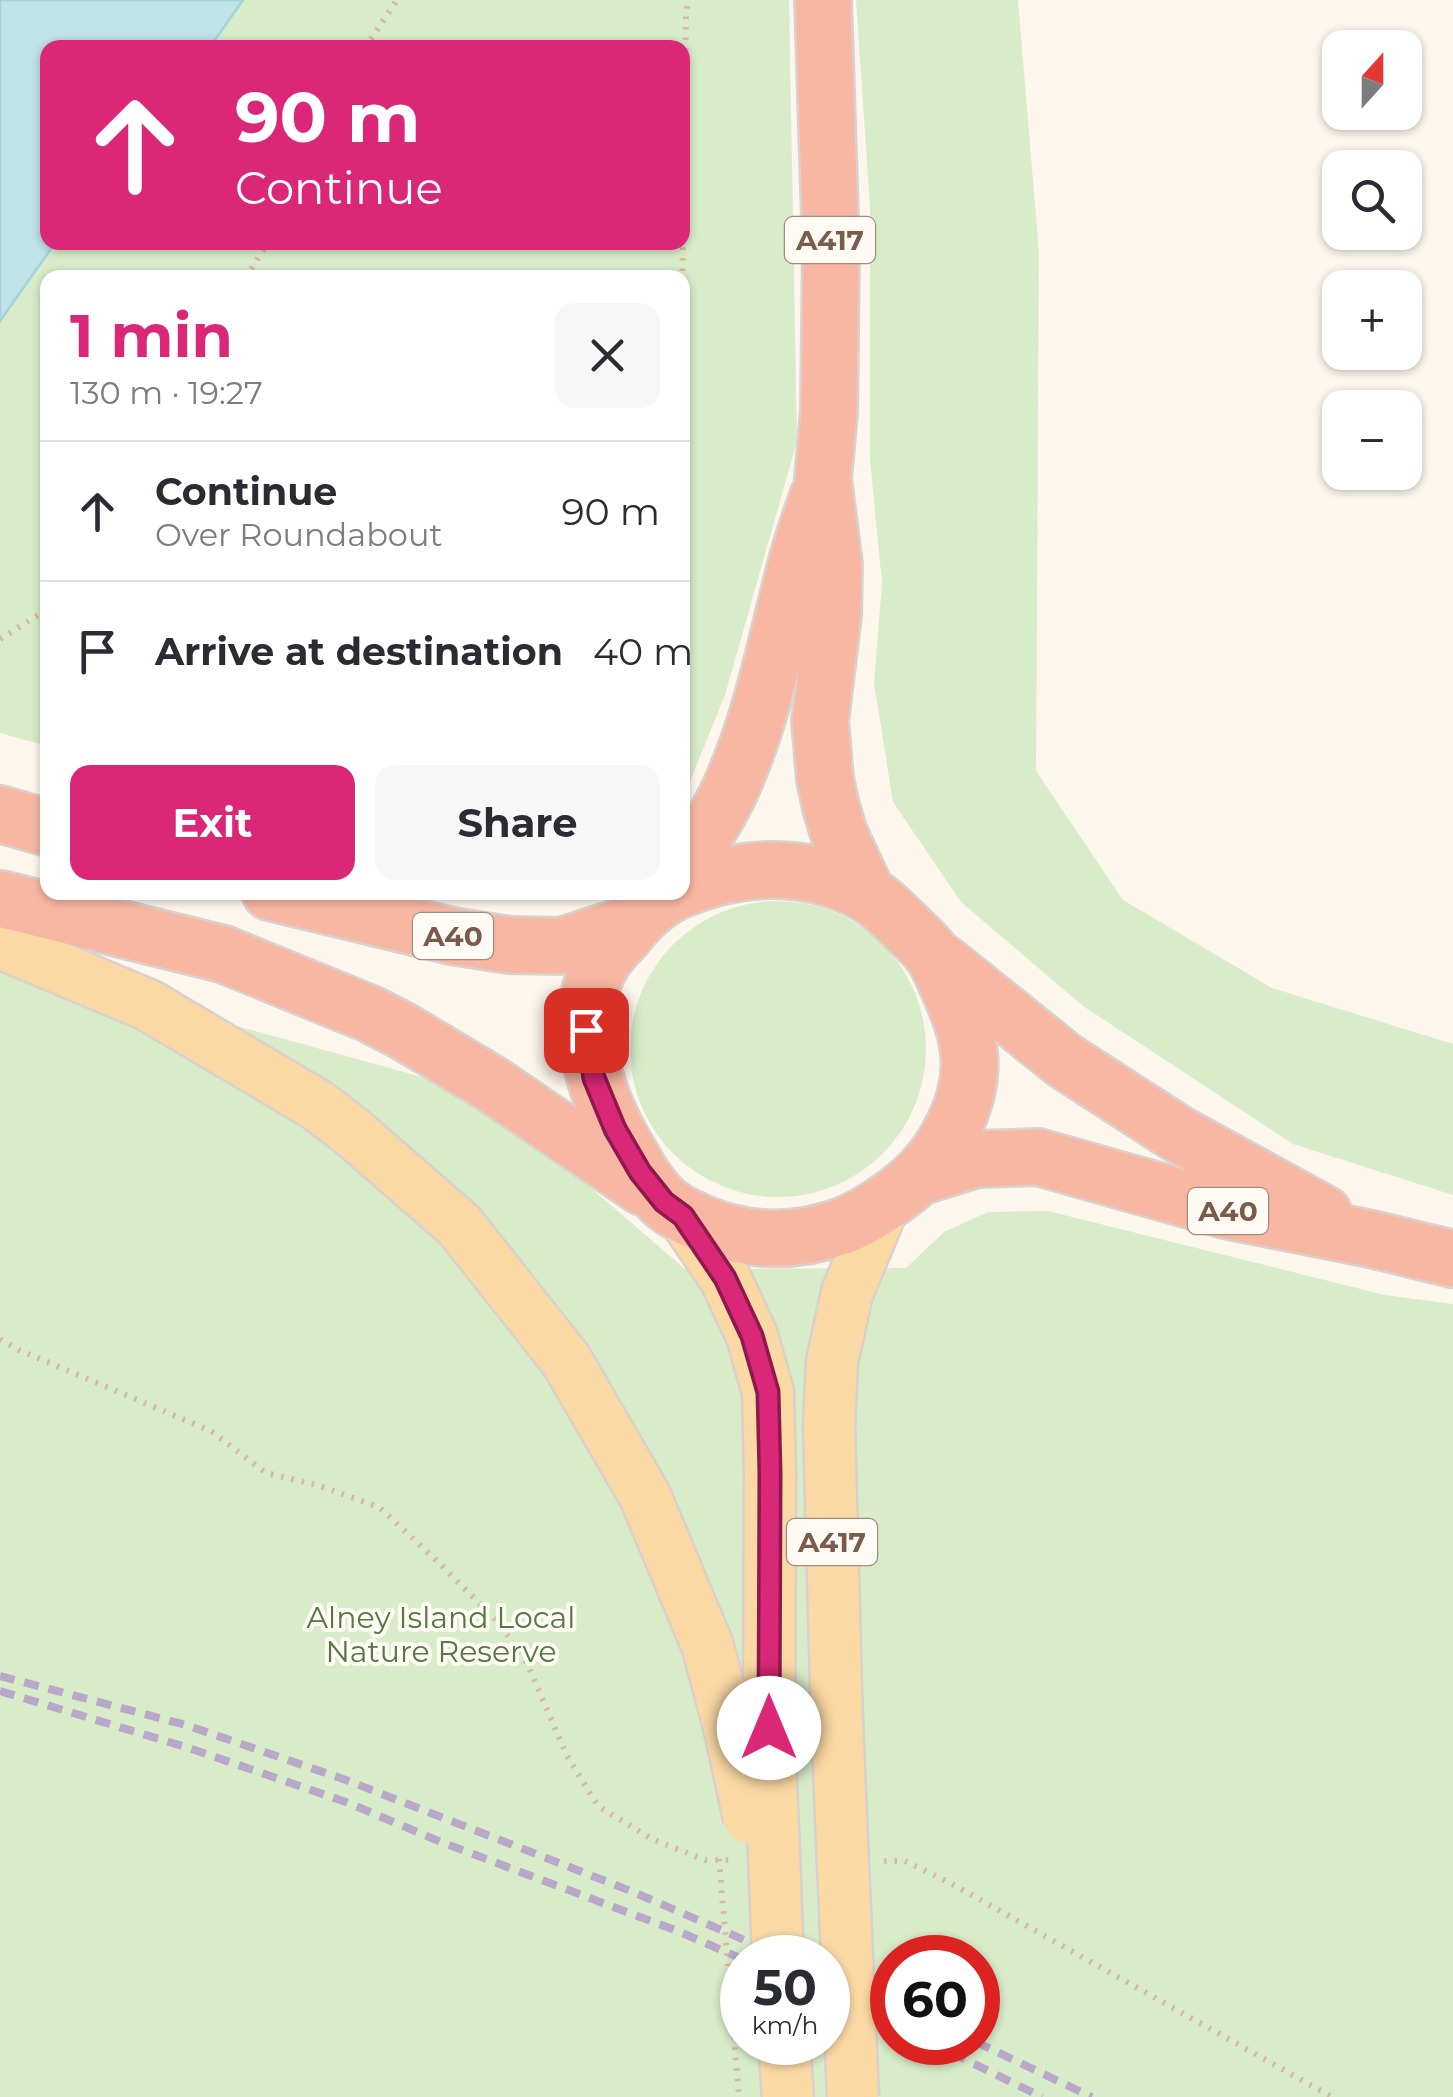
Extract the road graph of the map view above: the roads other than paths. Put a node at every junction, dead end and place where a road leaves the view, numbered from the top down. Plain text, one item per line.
1 (823, 0) edge
2 (823, 480) junction
3 (0, 814) edge
4 (40, 826) edge
5 (690, 858) edge
6 (690, 886) edge
7 (867, 894) junction
8 (0, 899) edge
9 (303, 900) edge
10 (656, 900) edge
11 (662, 900) edge
12 (0, 943) edge
13 (934, 956) junction
14 (901, 1191) junction
15 (673, 1209) junction
16 (1371, 1239) junction
17 (1453, 1259) edge
18 (750, 1729) junction
19 (776, 1935) edge
20 (786, 2065) edge
21 (788, 2097) edge
22 (853, 2097) edge

1 - 2 highway, A417
2 - 5 highway, A417
2 - 7 highway, A417
3 - 4 highway
6 - 7 highway, A40
7 - 13 highway, A40
8 - 15 highway, A40
9 - 10 highway, A40
11 - 15 highway
12 - 18 main road
13 - 14 highway, A40
13 - 16 highway, A40
14 - 15 highway, A40
14 - 16 highway, A40
14 - 22 main road, A417, bridge
15 - 18 main road, A417
16 - 17 highway, A40
18 - 19 main road, bridge
20 - 21 main road

